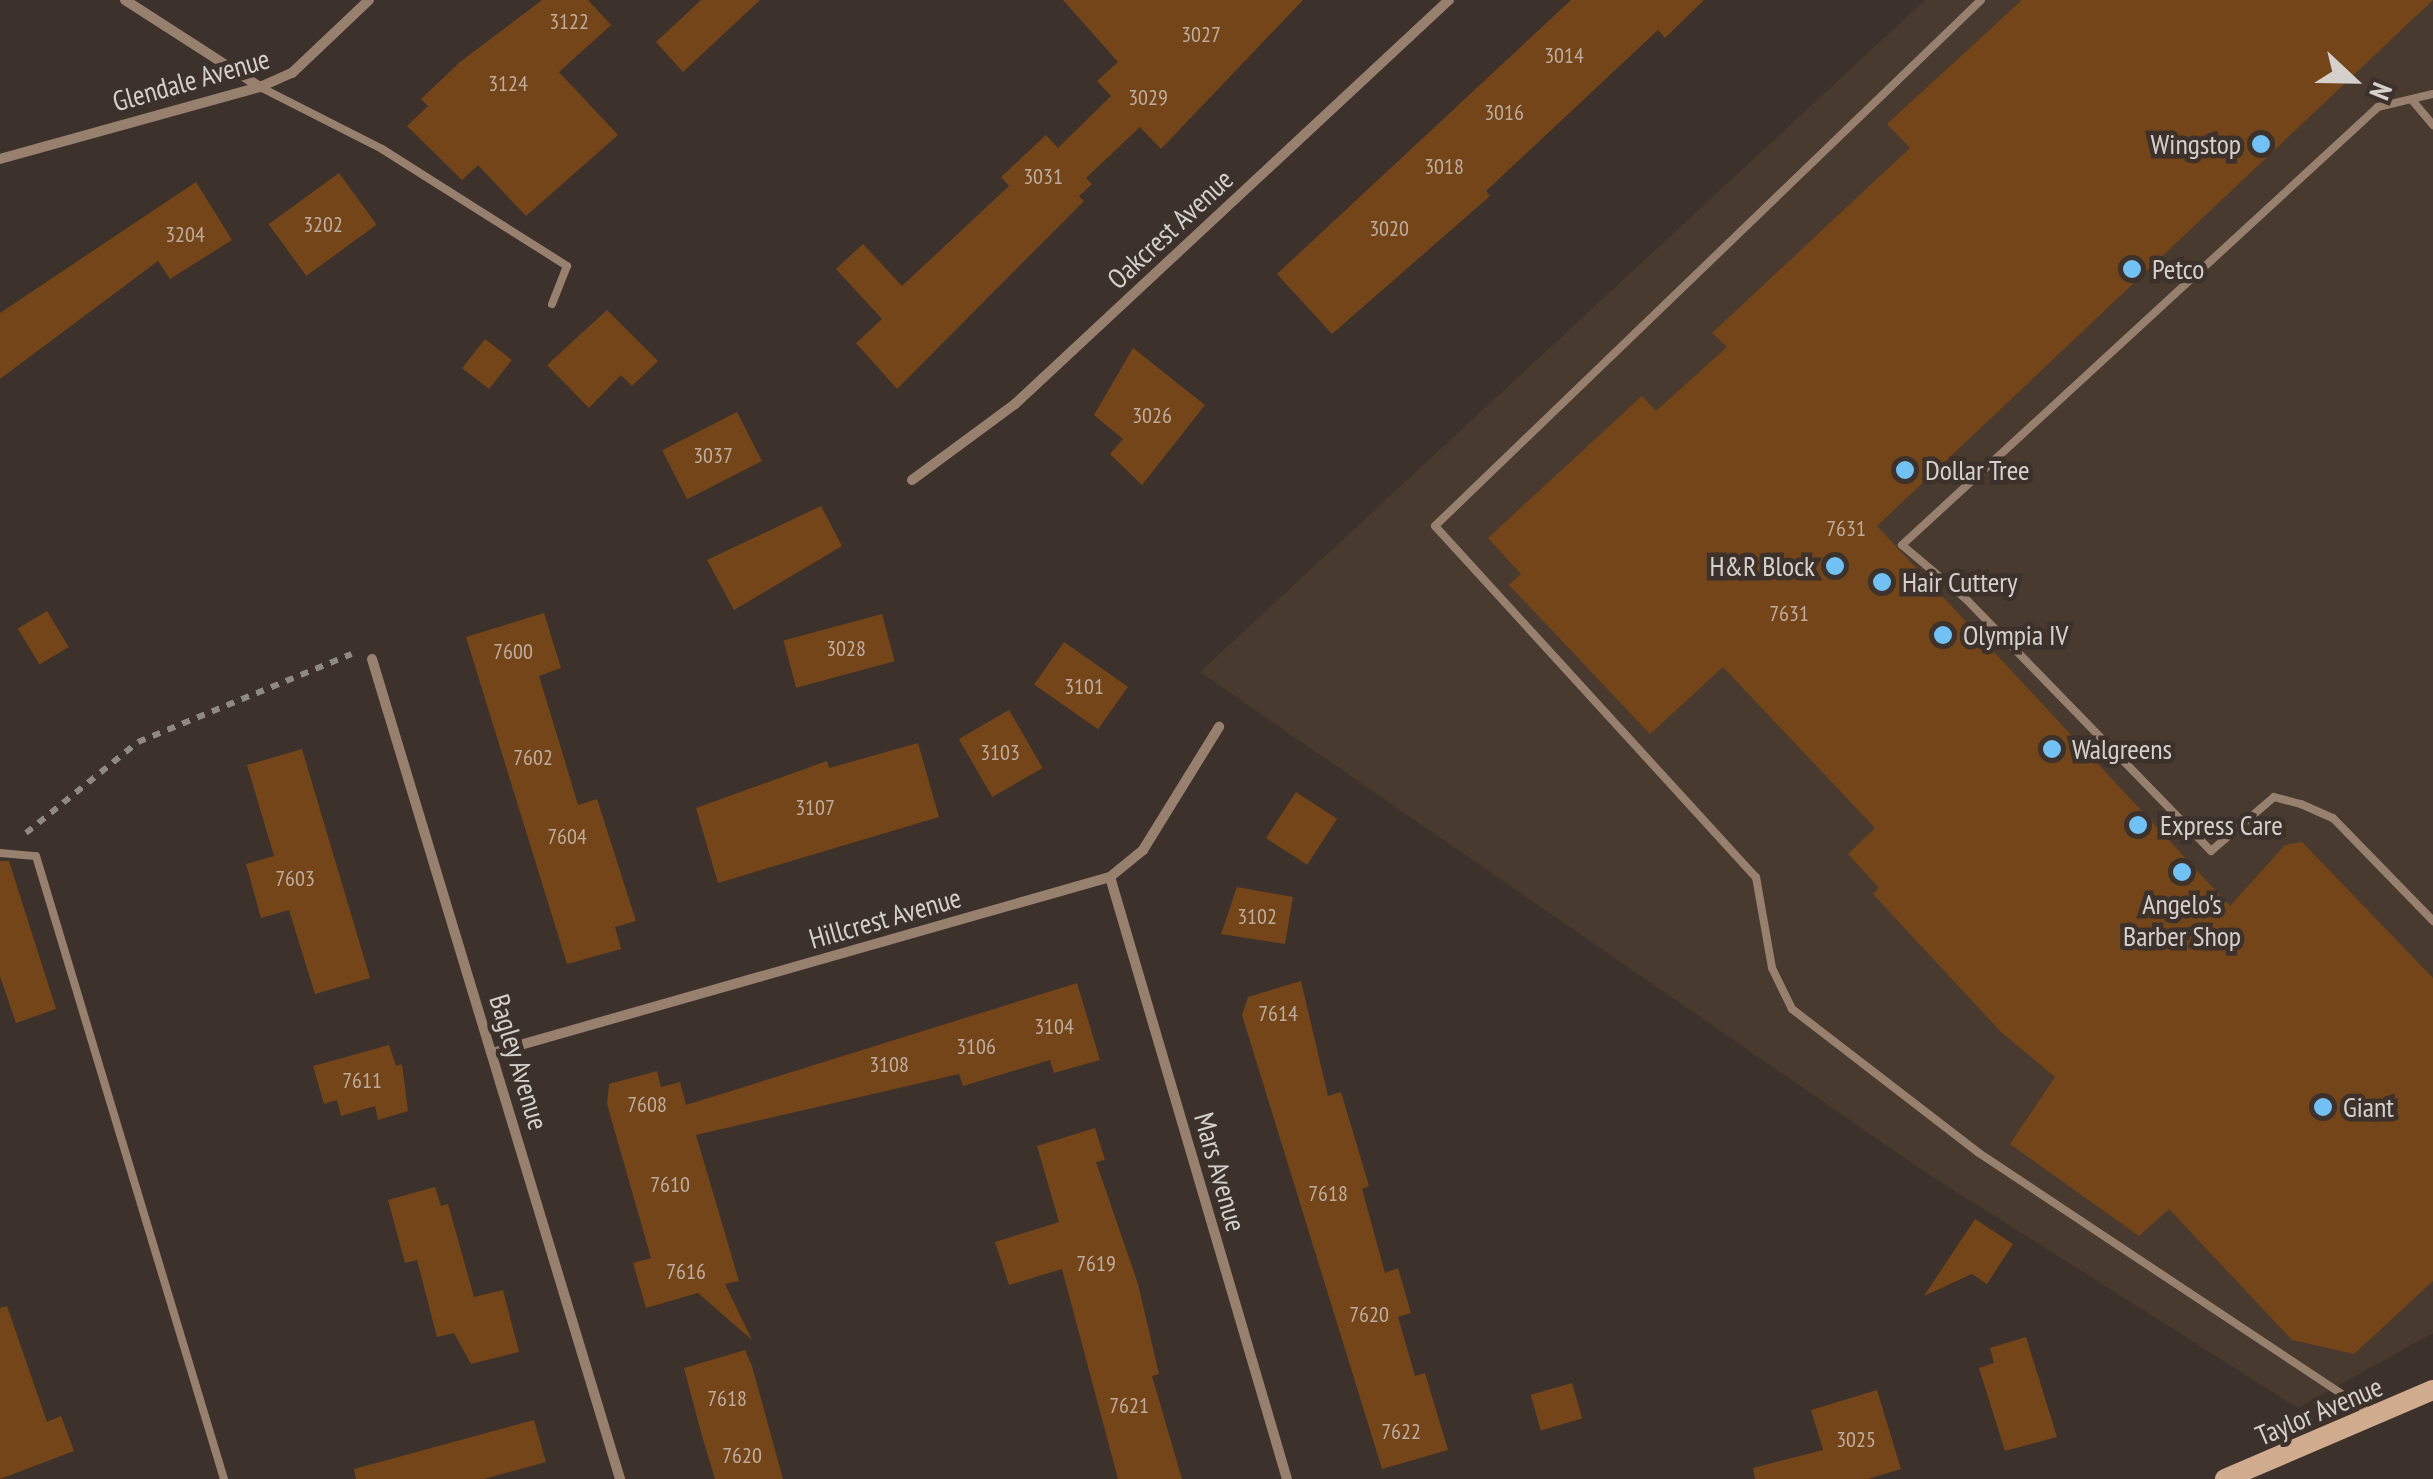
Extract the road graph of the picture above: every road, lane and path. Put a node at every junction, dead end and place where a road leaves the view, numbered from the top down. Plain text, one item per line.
1 (124, 0) edge
2 (369, 0) edge
3 (1449, 0) edge
4 (1982, 0) edge
5 (260, 87) junction
6 (2433, 94) edge
7 (2412, 100) junction
8 (2433, 124) edge
9 (0, 158) edge
10 (552, 304) dead end
11 (912, 480) dead end
12 (372, 660) joint
13 (1219, 727) dead end
14 (1, 853) edge
15 (1110, 877) junction
16 (2433, 922) edge
17 (492, 1052) junction
18 (2433, 1390) edge
19 (2377, 1417) junction
20 (224, 1479) edge
21 (620, 1479) edge
22 (1287, 1479) edge
23 (2226, 1479) edge

1 - 5 street
2 - 5 street, Glendale Avenue
3 - 11 street, Oakcrest Avenue
4 - 19 lane
5 - 9 street, Glendale Avenue
5 - 10 lane
6 - 7 lane
7 - 8 lane
7 - 16 lane
12 - 14 path
12 - 17 street, Bagley Avenue
13 - 15 street, Hillcrest Avenue
14 - 20 lane
15 - 17 street, Hillcrest Avenue
15 - 22 street, Mars Avenue
17 - 21 street, Bagley Avenue
18 - 19 main road, Taylor Avenue
19 - 23 main road, Taylor Avenue

